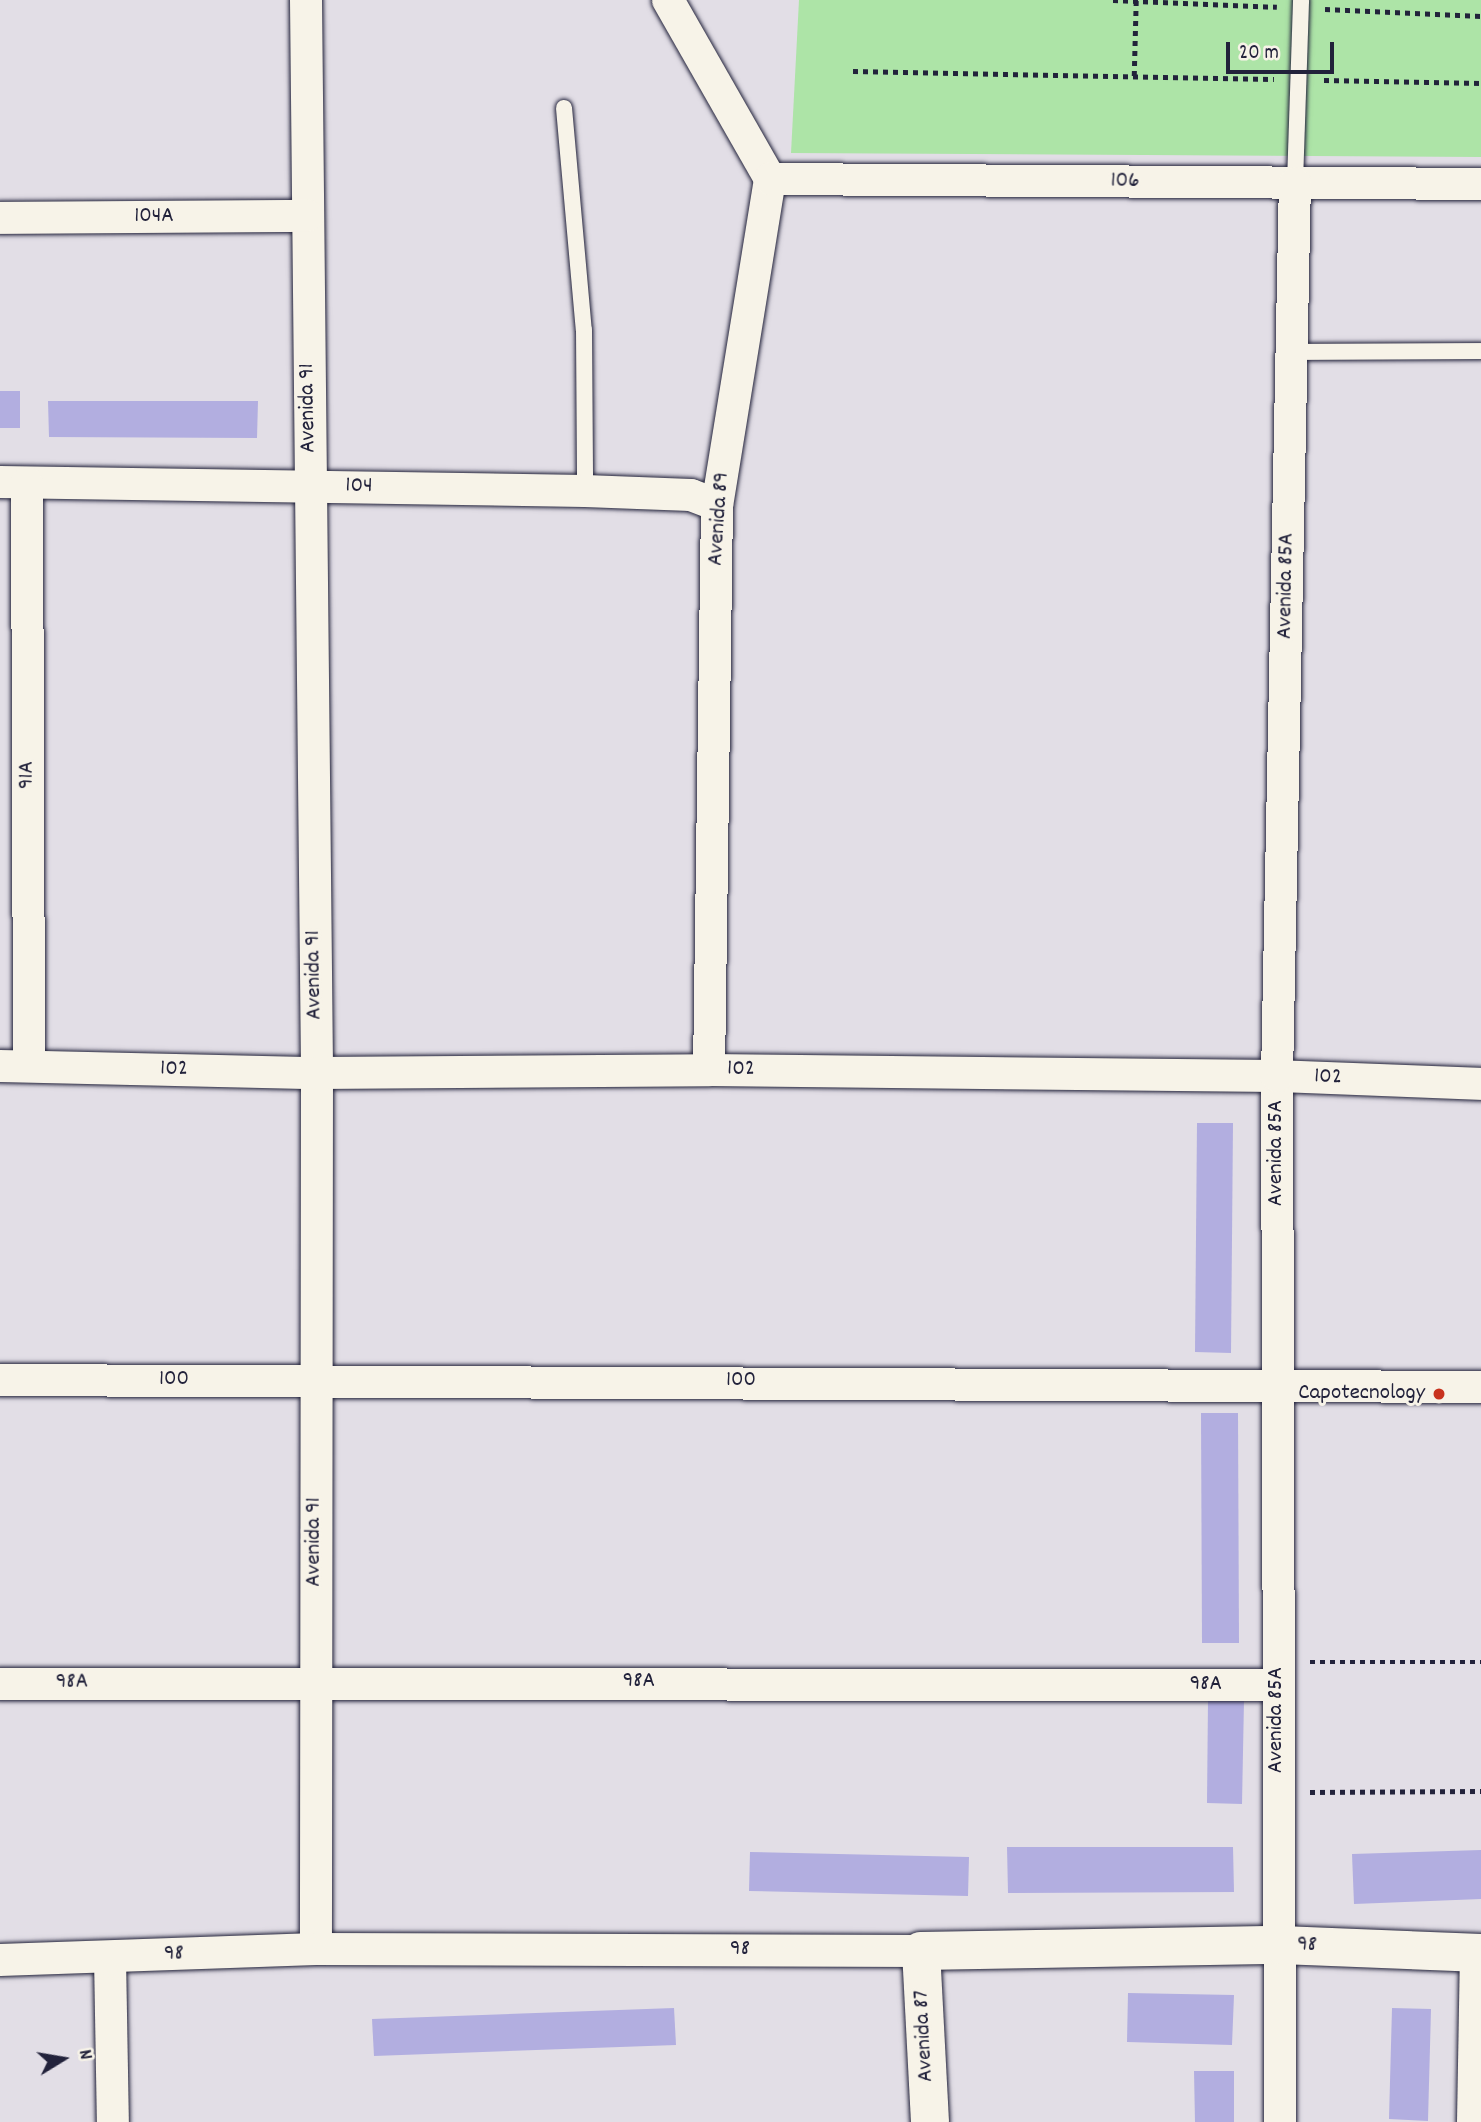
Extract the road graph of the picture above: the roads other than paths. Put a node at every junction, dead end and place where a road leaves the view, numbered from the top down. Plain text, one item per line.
1 (306, 0) edge
2 (668, 0) edge
3 (1301, 0) edge
4 (564, 108) dead end
5 (770, 179) junction
6 (1296, 183) junction
7 (1481, 184) edge
8 (307, 216) junction
9 (0, 218) edge
10 (1481, 351) edge
11 (1292, 352) junction
12 (14, 482) edge
13 (310, 486) junction
14 (585, 491) junction
15 (717, 505) junction
16 (14, 1066) edge
17 (709, 1070) junction
18 (317, 1073) junction
19 (1277, 1076) junction
20 (1481, 1084) edge
21 (0, 1380) edge
22 (314, 1381) junction
23 (1278, 1382) junction
24 (1481, 1387) edge
25 (1277, 1673) junction
26 (316, 1680) junction
27 (0, 1684) edge
28 (1281, 1945) junction
29 (316, 1949) junction
30 (921, 1951) junction
31 (1479, 1953) edge
32 (110, 1957) junction
33 (0, 1960) edge
34 (113, 2122) edge
35 (930, 2122) edge
36 (1280, 2122) edge
37 (1473, 2122) edge

1 - 8 street, Avenida 91
2 - 5 street
3 - 6 lane
4 - 14 lane
5 - 6 street, 106
5 - 15 street, Avenida 89
6 - 7 street, 106
6 - 11 street, Avenida 85A
8 - 9 street, 104A
8 - 13 street, Avenida 91
10 - 11 lane
11 - 19 street, Avenida 85A
12 - 13 street, 104
12 - 16 street, 91A
13 - 14 street, 104
13 - 18 street, Avenida 91
14 - 15 street, 104
15 - 17 street, Avenida 89
16 - 18 street, 102
17 - 18 street, 102
17 - 19 street, 102
18 - 22 street, Avenida 91
19 - 20 street, 102
19 - 23 street, Avenida 85A
21 - 22 street, 100
22 - 23 street, 100
22 - 26 street, Avenida 91
23 - 24 street, 100
23 - 25 street, Avenida 85A
25 - 26 street, 98A
25 - 28 street, Avenida 85A
26 - 27 street, 98A
26 - 29 street, Avenida 91
28 - 30 street, 98
28 - 31 street, 98
28 - 36 street, Avenida 85A
29 - 30 street, 98
29 - 32 street, 98
30 - 35 street, Avenida 87
31 - 37 street
32 - 33 street, 98
32 - 34 street

